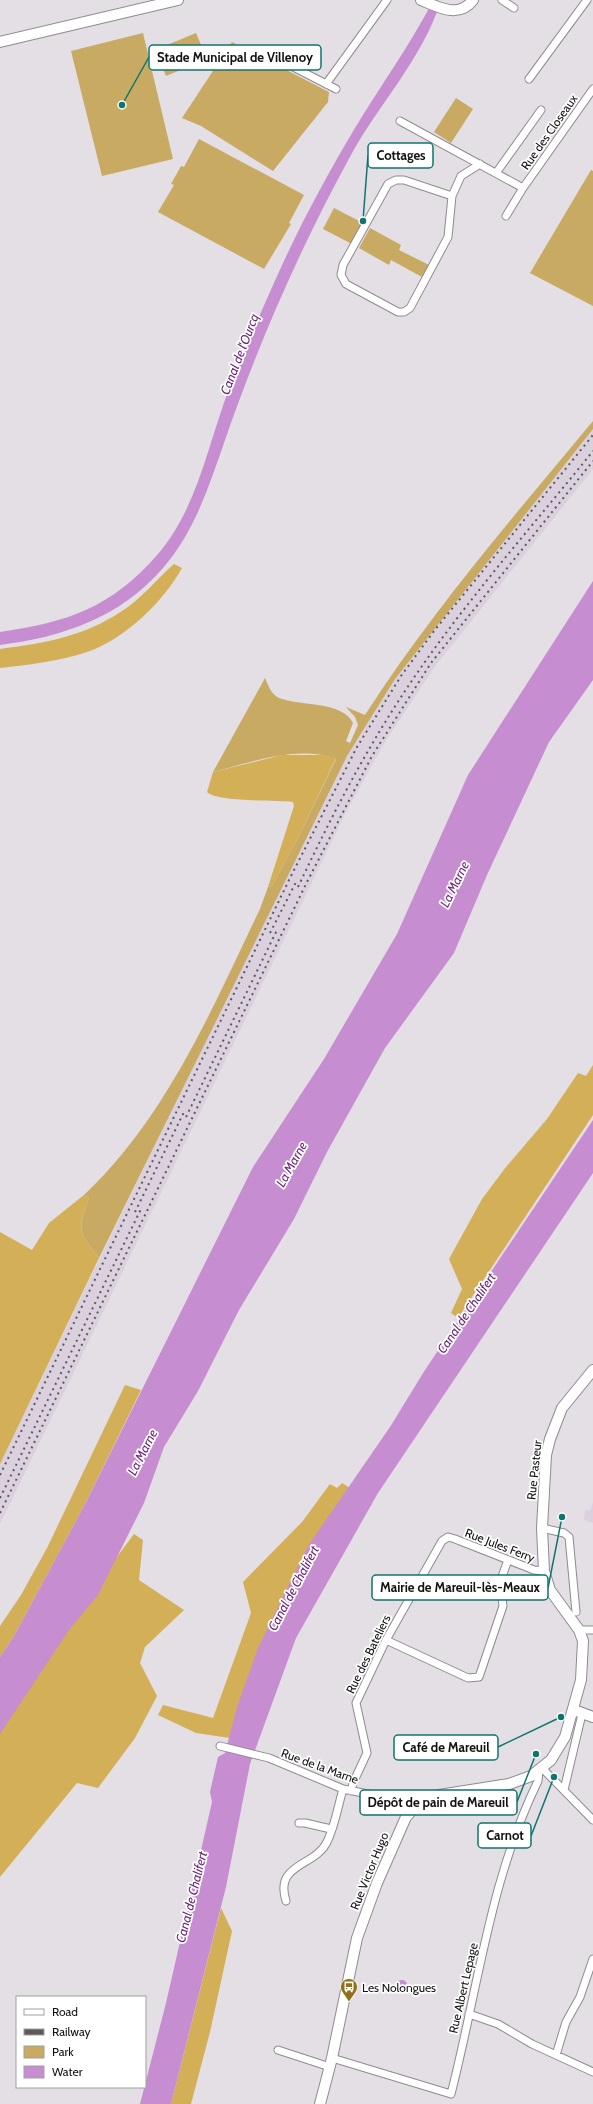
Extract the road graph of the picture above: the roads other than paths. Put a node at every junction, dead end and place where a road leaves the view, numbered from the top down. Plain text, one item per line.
1 (178, 0) edge
2 (387, 0) edge
3 (473, 0) edge
4 (503, 0) edge
5 (587, 0) edge
6 (423, 1) edge
7 (514, 8) dead end
8 (0, 42) edge
9 (268, 54) dead end
10 (529, 79) dead end
11 (326, 84) junction
12 (593, 89) edge
13 (336, 90) dead end
14 (540, 110) dead end
15 (400, 122) dead end
16 (480, 164) junction
17 (496, 173) junction
18 (523, 188) junction
19 (452, 196) junction
20 (506, 216) dead end
21 (593, 1370) edge
22 (542, 1528) junction
23 (448, 1537) joint
24 (508, 1560) junction
25 (544, 1571) junction
26 (576, 1612) dead end
27 (578, 1630) junction
28 (593, 1630) edge
29 (386, 1640) junction
30 (578, 1712) junction
31 (593, 1717) edge
32 (220, 1746) dead end
33 (541, 1769) junction
34 (343, 1789) junction
35 (564, 1790) junction
36 (351, 1791) junction
37 (418, 1804) junction
38 (593, 1820) edge
39 (299, 1823) dead end
40 (331, 1829) junction
41 (286, 1901) dead end
42 (593, 1959) edge
43 (469, 2014) junction
44 (278, 2050) dead end
45 (556, 2055) junction
46 (331, 2063) junction
47 (593, 2072) edge
48 (320, 2104) edge

1 - 8 street
2 - 11 street
3 - 6 street
4 - 7 street
5 - 10 street
9 - 11 street
11 - 13 street
12 - 18 street, Rue des Closeaux
14 - 17 street, Rue des Closeaux
15 - 16 street, Rue des Closeaux
16 - 17 street, Rue des Closeaux
16 - 19 street
17 - 18 street, Rue des Closeaux
18 - 20 street, Rue des Closeaux
19 - 19 street
21 - 22 street, Rue Pasteur
22 - 25 street, Rue Pasteur
22 - 26 street
23 - 24 street, Rue Jules Ferry
23 - 29 street, Rue des Bateliers
24 - 25 street, Rue Jules Ferry
24 - 29 street
25 - 27 street, Rue Pasteur
27 - 28 street
27 - 30 street, Rue Victor Hugo
29 - 36 street, Rue des Bateliers
30 - 31 street
30 - 33 street, Rue Victor Hugo
30 - 35 street
32 - 34 street, Rue de la Marne
33 - 35 street
33 - 37 street, Rue Victor Hugo
33 - 43 street, Rue Albert Lepage
34 - 36 street, Rue de la Marne
34 - 40 street
35 - 38 street
36 - 37 street, Rue de la Marne
37 - 46 street, Rue Victor Hugo
39 - 40 street
40 - 41 street
42 - 45 street
43 - 45 street
43 - 46 street, Rue Albert Lepage
44 - 46 street
45 - 47 street
46 - 48 street, Rue Victor Hugo

